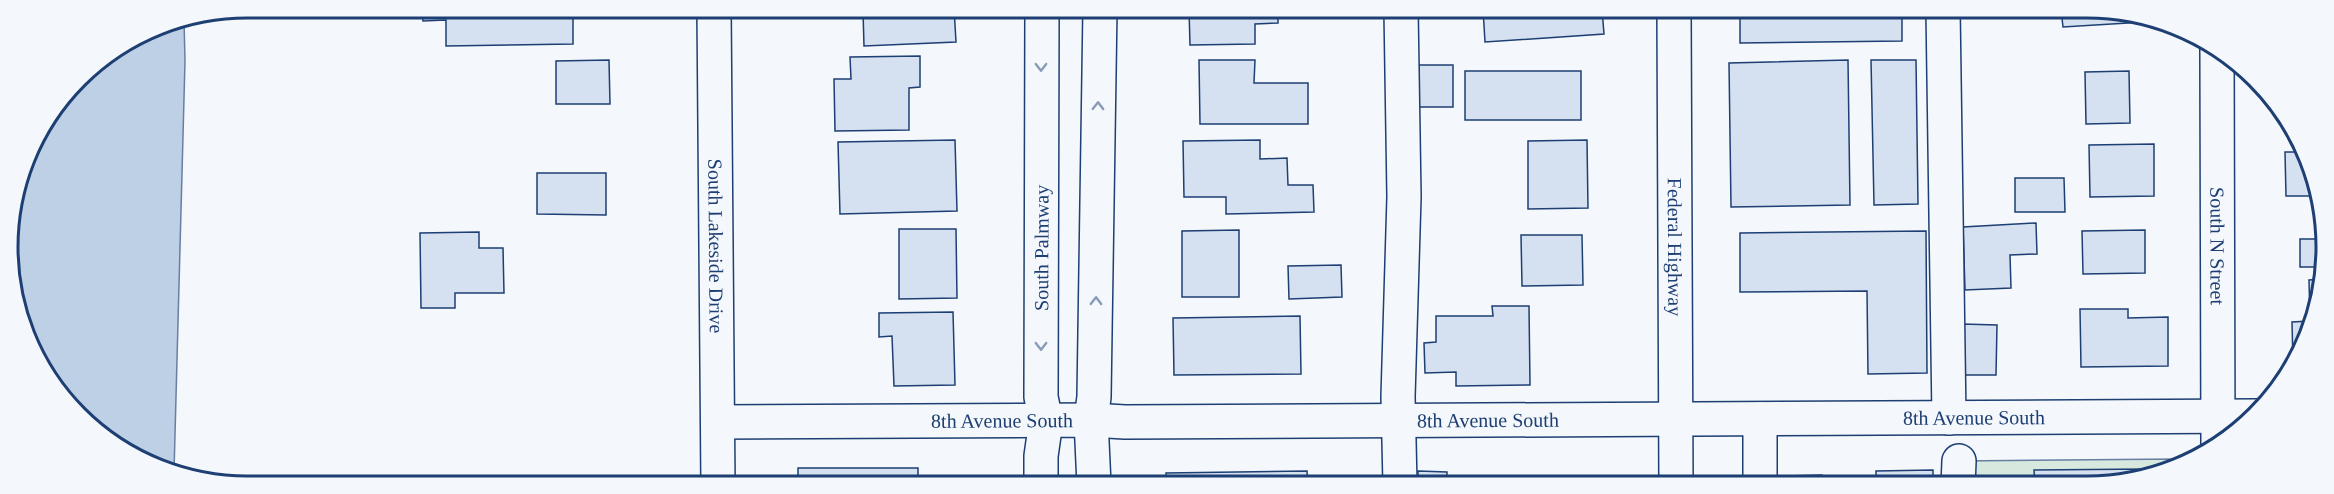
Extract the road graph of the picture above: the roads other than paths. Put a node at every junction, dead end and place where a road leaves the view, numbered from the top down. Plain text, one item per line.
1 (714, 18) edge
2 (1041, 18) edge
3 (1100, 18) edge
4 (1401, 18) edge
5 (1674, 18) edge
6 (1943, 18) edge
7 (2217, 59) edge
8 (1949, 418) junction
9 (1676, 419) junction
10 (1760, 419) junction
11 (1091, 420) junction
12 (1046, 421) junction
13 (1398, 421) junction
14 (718, 422) junction
15 (2218, 430) edge
16 (718, 476) edge
17 (1041, 476) edge
18 (1094, 476) edge
19 (1400, 476) edge
20 (1676, 476) edge
21 (1760, 476) edge

1 - 14 street, South Lakeside Drive
2 -> 12 street, South Palmway
11 -> 3 street
4 - 13 street
5 - 9 street, Federal Highway
6 - 8 street
7 - 15 street, South N Street
8 - 10 street, 8th Avenue South
8 - 15 street, 8th Avenue South
9 - 10 street, 8th Avenue South
9 - 13 street, 8th Avenue South
9 - 20 street, Federal Highway
10 - 21 street
11 - 12 street, 8th Avenue South
11 - 13 street, 8th Avenue South
11 - 18 street
12 - 14 street, 8th Avenue South
12 - 17 street, South Palmway
13 - 19 street
14 - 16 street, South Lakeside Drive

